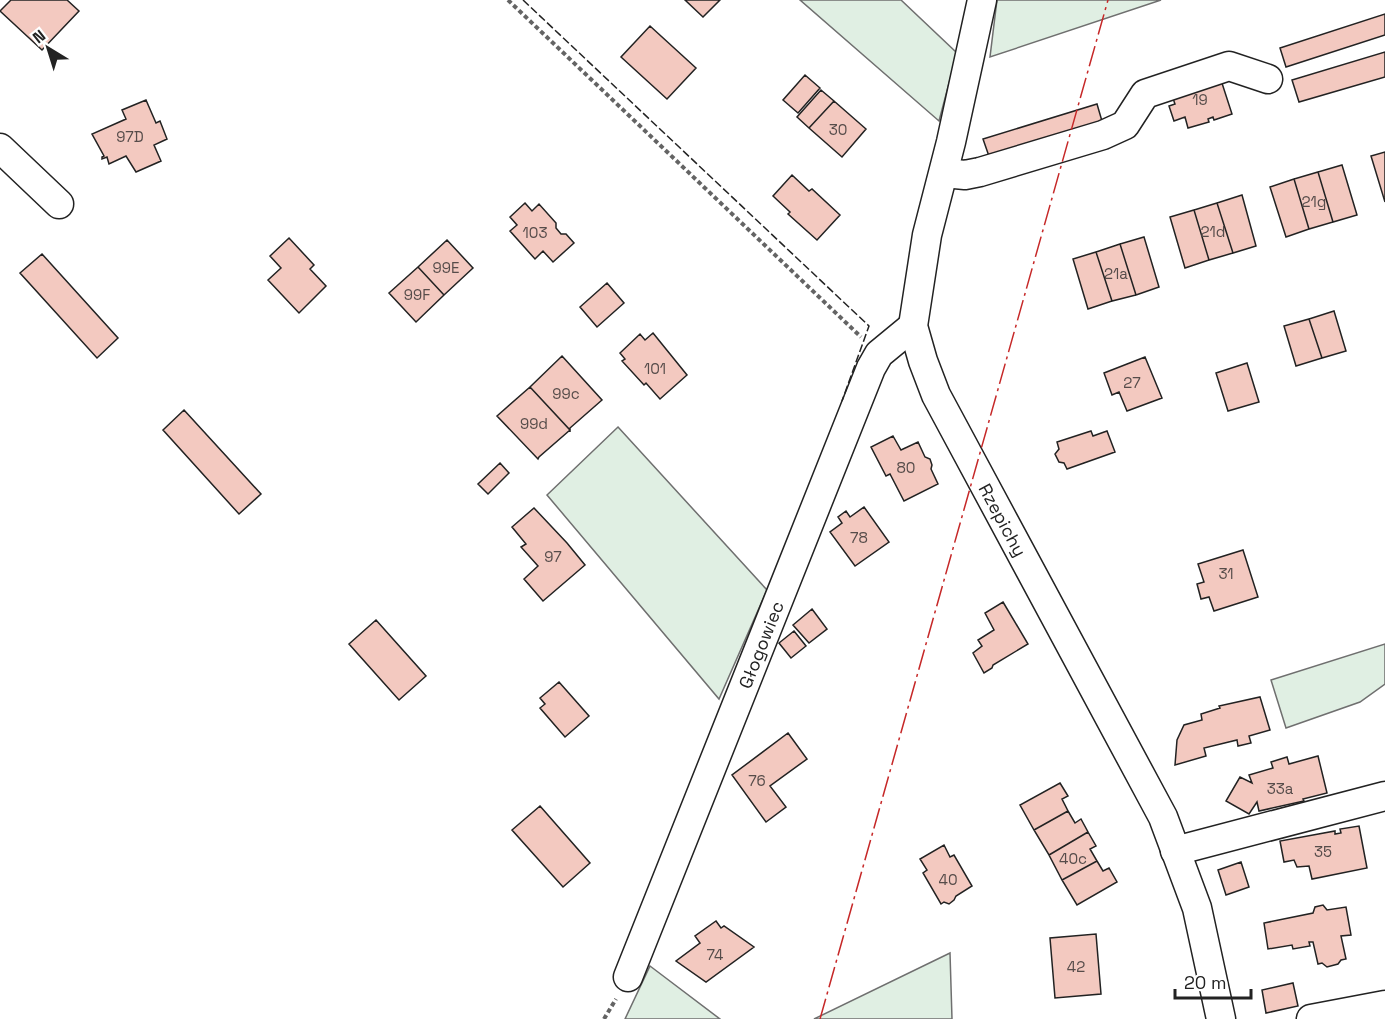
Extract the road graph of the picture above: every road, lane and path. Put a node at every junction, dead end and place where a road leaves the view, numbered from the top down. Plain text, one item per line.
1 (508, 0) edge
2 (982, 0) edge
3 (1268, 79) dead end
4 (0, 148) edge
5 (944, 173) junction
6 (59, 204) dead end
7 (913, 326) junction
8 (879, 354) junction
9 (1385, 796) edge
10 (1175, 851) junction
11 (628, 978) dead end
12 (1385, 1005) edge
13 (1221, 1019) edge
14 (1311, 1019) edge

1 - 8 path
2 - 5 street, Rzepichy
3 - 5 street
4 - 6 street
5 - 7 street, Rzepichy
7 - 8 street, Głogowiec
7 - 10 street, Rzepichy
8 - 11 street, Głogowiec
9 - 10 street
10 - 13 street, Rzepichy
12 - 14 street

